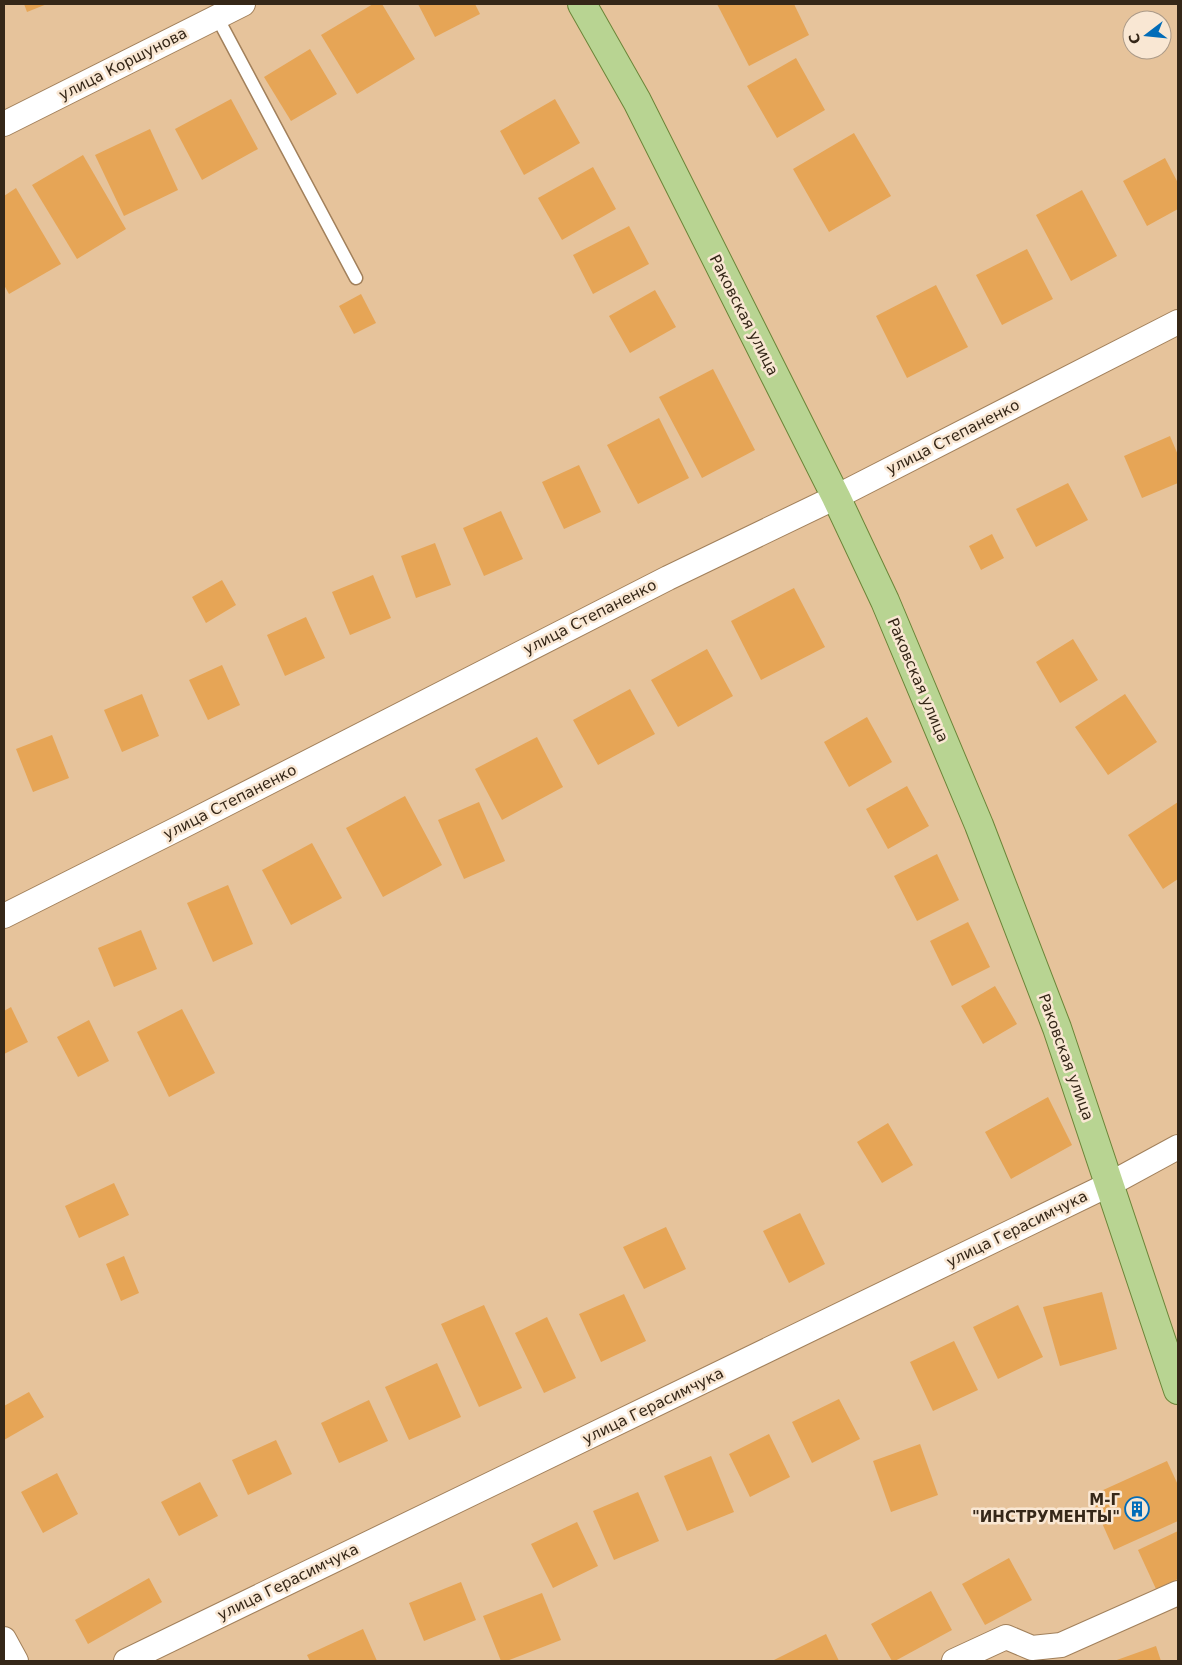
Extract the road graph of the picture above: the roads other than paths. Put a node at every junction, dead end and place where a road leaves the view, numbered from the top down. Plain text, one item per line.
1 (243, 4) edge
2 (582, 4) edge
3 (217, 17) junction
4 (4, 124) edge
5 (356, 278) dead end
6 (1178, 322) edge
7 (836, 497) junction
8 (4, 916) edge
9 (1178, 1147) edge
10 (1110, 1184) junction
11 (1178, 1390) edge
12 (1178, 1593) edge
13 (4, 1639) edge
14 (16, 1661) edge
15 (126, 1661) edge
16 (954, 1661) edge

1 - 3 street, улица Коршунова
2 - 7 main road, Раковская улица
3 - 4 street, улица Коршунова
3 - 5 lane
6 - 7 street, улица Степаненко
7 - 8 street, улица Степаненко
7 - 10 main road, Раковская улица
9 - 10 street, улица Герасимчука
10 - 11 main road, Раковская улица
10 - 15 street, улица Герасимчука
12 - 16 street
13 - 14 street

